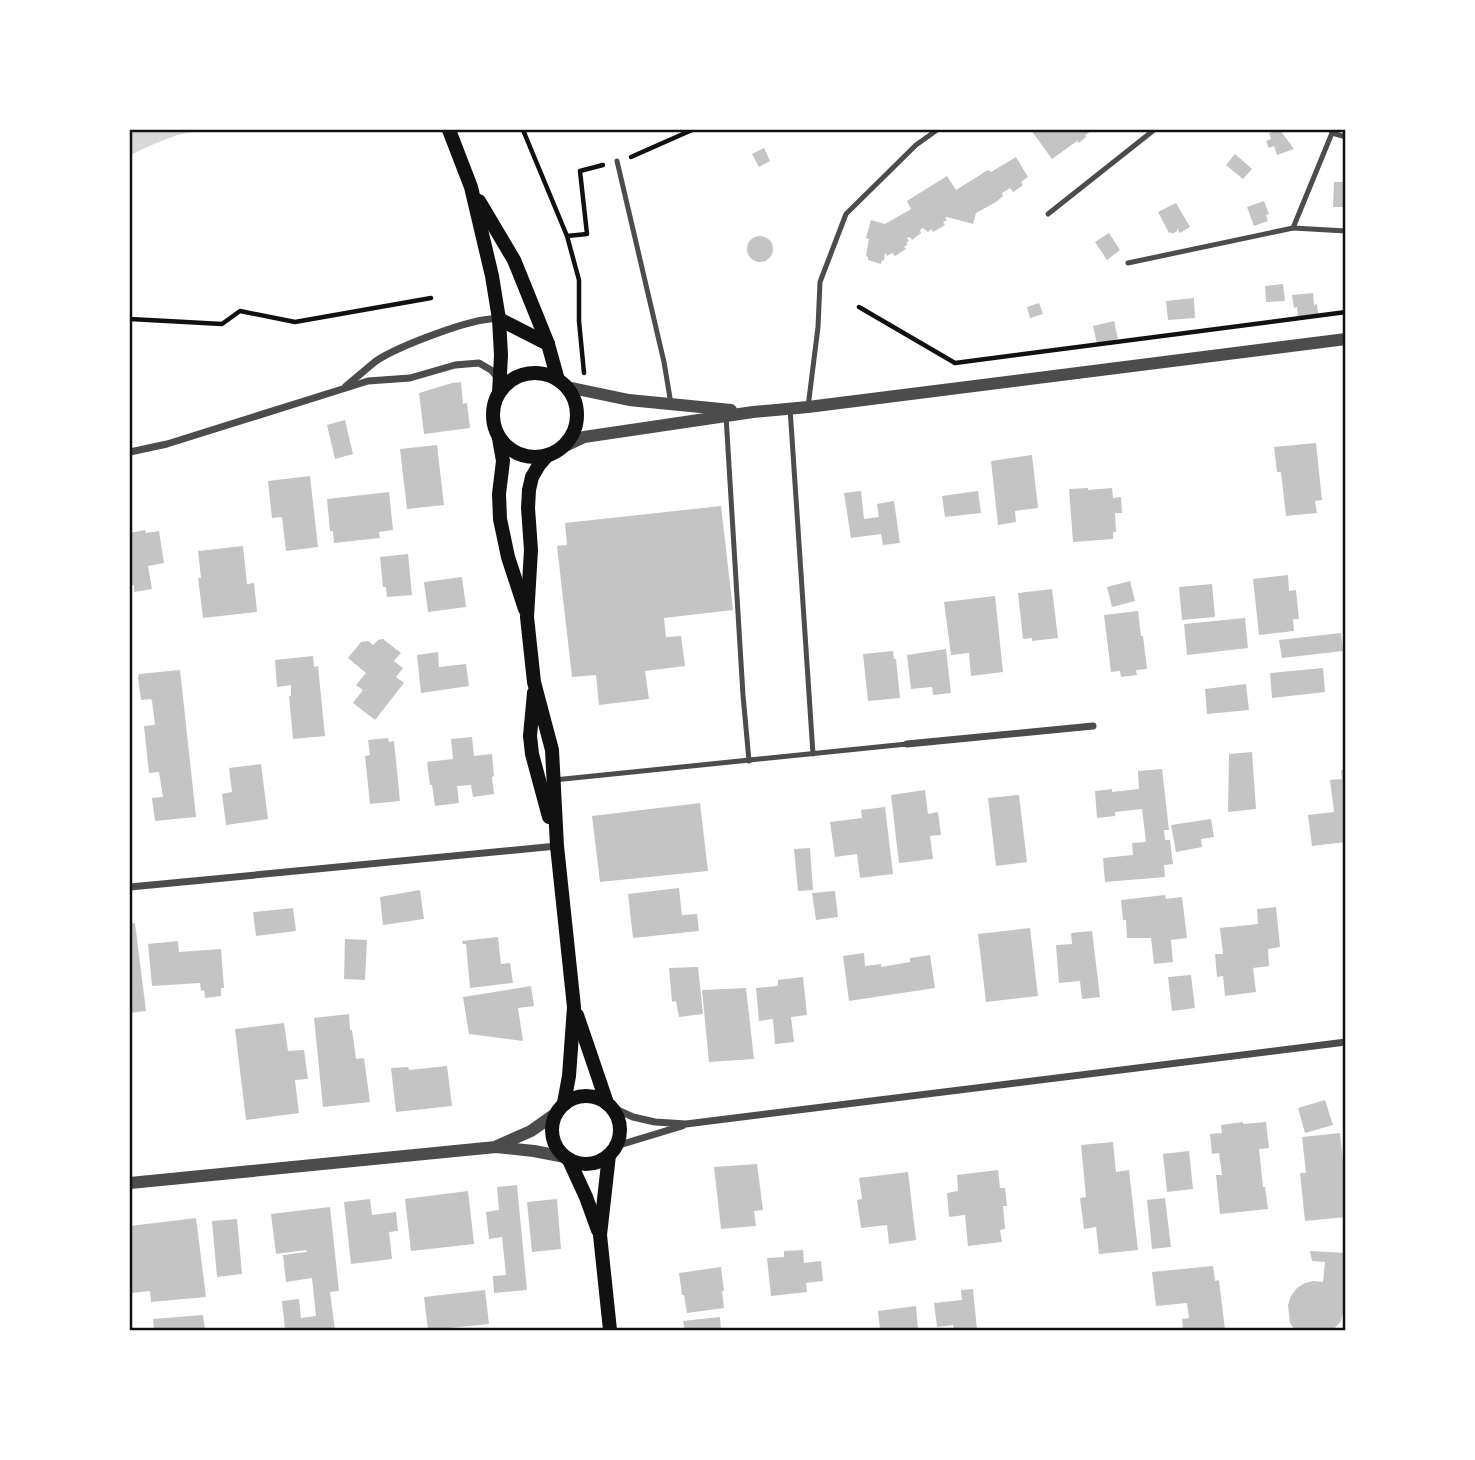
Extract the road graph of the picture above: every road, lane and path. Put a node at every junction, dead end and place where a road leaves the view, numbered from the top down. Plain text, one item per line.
1 (449, 130) edge
2 (523, 130) edge
3 (692, 130) edge
4 (937, 130) edge
5 (1154, 130) edge
6 (1331, 131) edge
7 (1346, 136) edge
8 (617, 161) junction
9 (471, 187) junction
10 (1048, 214) dead end
11 (1293, 228) junction
12 (1346, 230) edge
13 (567, 236) junction
14 (1128, 263) dead end
15 (431, 298) dead end
16 (859, 307) dead end
17 (1346, 312) edge
18 (130, 319) edge
19 (499, 319) junction
20 (1346, 339) edge
21 (548, 344) junction
22 (563, 384) junction
23 (499, 386) junction
24 (343, 389) junction
25 (586, 392) junction
26 (671, 404) junction
27 (807, 407) junction
28 (790, 408) junction
29 (753, 412) junction
30 (726, 416) junction
31 (673, 424) junction
32 (499, 437) junction
33 (565, 446) junction
34 (130, 452) edge
35 (546, 457) junction
36 (527, 617) junction
37 (534, 682) junction
38 (1093, 726) dead end
39 (907, 744) joint
40 (813, 754) junction
41 (750, 761) junction
42 (554, 780) junction
43 (557, 846) junction
44 (130, 887) edge
45 (574, 1007) junction
46 (1346, 1042) edge
47 (609, 1105) junction
48 (560, 1108) junction
49 (686, 1124) junction
50 (496, 1147) junction
51 (612, 1150) junction
52 (567, 1158) junction
53 (130, 1183) edge
54 (600, 1235) junction
55 (610, 1331) edge

1 - 9 main road
2 - 13 path
3 - 8 path
4 - 27 lane
5 - 10 lane
6 - 7 lane
6 - 11 lane
8 - 13 path
8 - 26 lane
9 - 19 main road
9 - 21 main road
11 - 12 lane
11 - 14 lane
13 - 25 path
15 - 18 path
16 - 17 path
19 - 21 main road
19 - 23 main road
19 - 24 street
20 - 27 street
21 - 22 main road
22 - 23 main road
22 - 25 street
22 - 33 main road
23 - 24 street
23 - 32 main road
24 - 34 street
25 - 26 street
26 - 29 street
26 - 31 street
27 - 28 street
28 - 29 street
28 - 40 lane
29 - 30 street
30 - 31 street
30 - 41 lane
31 - 33 street
32 - 35 main road
32 - 36 main road
33 - 35 main road
35 - 36 main road
36 - 37 main road
37 - 42 main road
37 - 43 main road
38 - 39 street
39 - 40 lane
40 - 41 lane
41 - 42 lane
42 - 43 main road
43 - 44 street
43 - 45 main road
45 - 47 main road
45 - 48 main road
46 - 49 street
47 - 48 main road
47 - 49 street
47 - 51 main road
48 - 50 street
48 - 52 main road
49 - 51 street
50 - 52 street
50 - 53 street
51 - 52 main road
51 - 54 main road
52 - 54 main road
54 - 55 main road

